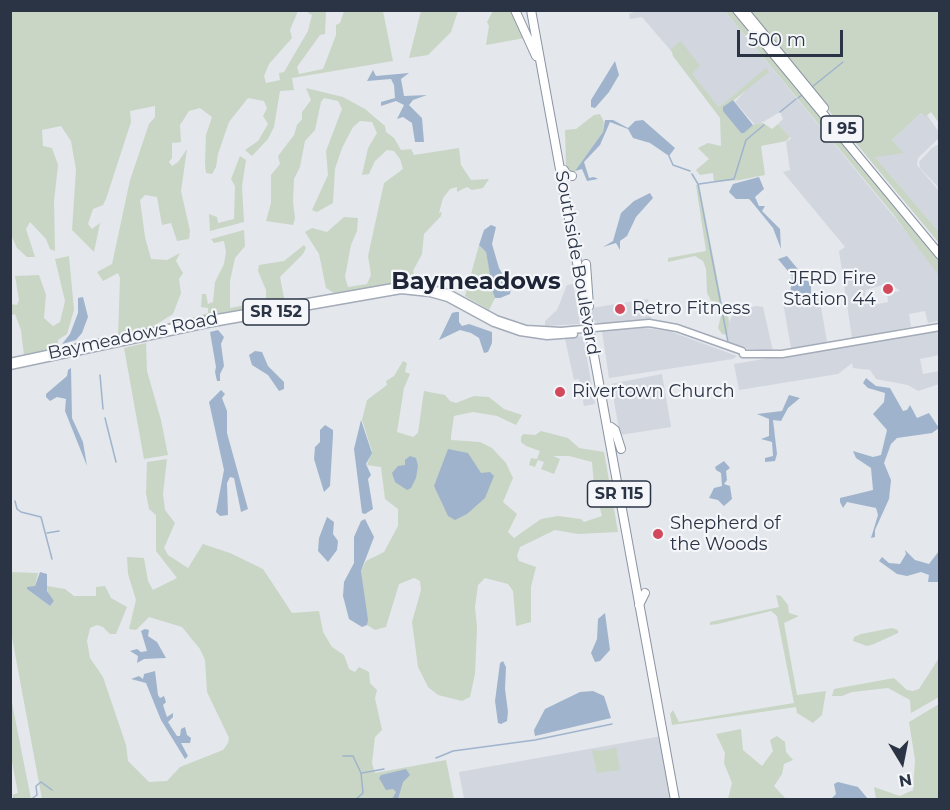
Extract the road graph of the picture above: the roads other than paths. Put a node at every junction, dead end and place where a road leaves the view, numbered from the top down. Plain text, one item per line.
1 (515, 10) edge
2 (532, 10) edge
3 (737, 10) edge
4 (744, 10) edge
5 (544, 82) junction
6 (564, 170) junction
7 (572, 176) dead end
8 (938, 251) edge
9 (586, 264) dead end
10 (589, 306) junction
11 (589, 318) junction
12 (939, 325) edge
13 (602, 326) junction
14 (588, 332) junction
15 (742, 353) junction
16 (10, 364) edge
17 (611, 427) junction
18 (621, 449) dead end
19 (628, 549) junction
20 (645, 593) dead end
21 (644, 604) junction
22 (677, 800) edge

1 - 5 highway
2 - 5 highway, Southside Boulevard / SR 115
2 - 6 highway, Southside Boulevard / SR 115
3 - 8 highway, I 95
4 - 8 highway, I 95
5 - 11 highway, Southside Boulevard / SR 115
6 - 7 highway
6 - 10 highway, Southside Boulevard / SR 115
9 - 10 highway
10 - 11 highway, Southside Boulevard / SR 115
11 - 13 main road
11 - 14 highway, Southside Boulevard / SR 115
12 - 15 main road, Baymeadows Road / SR 152
13 - 14 main road, Baymeadows Road / SR 152
13 - 15 main road, Baymeadows Road / SR 152
14 - 15 main road, Baymeadows Road / SR 152
14 - 16 main road, Baymeadows Road / SR 152
14 - 17 highway, Southside Boulevard / SR 115
14 - 19 highway, Southside Boulevard / SR 115
17 - 18 highway
17 - 19 highway, Southside Boulevard / SR 115
19 - 21 highway, Southside Boulevard / SR 115
20 - 21 highway
21 - 22 highway, Southside Boulevard / SR 115

